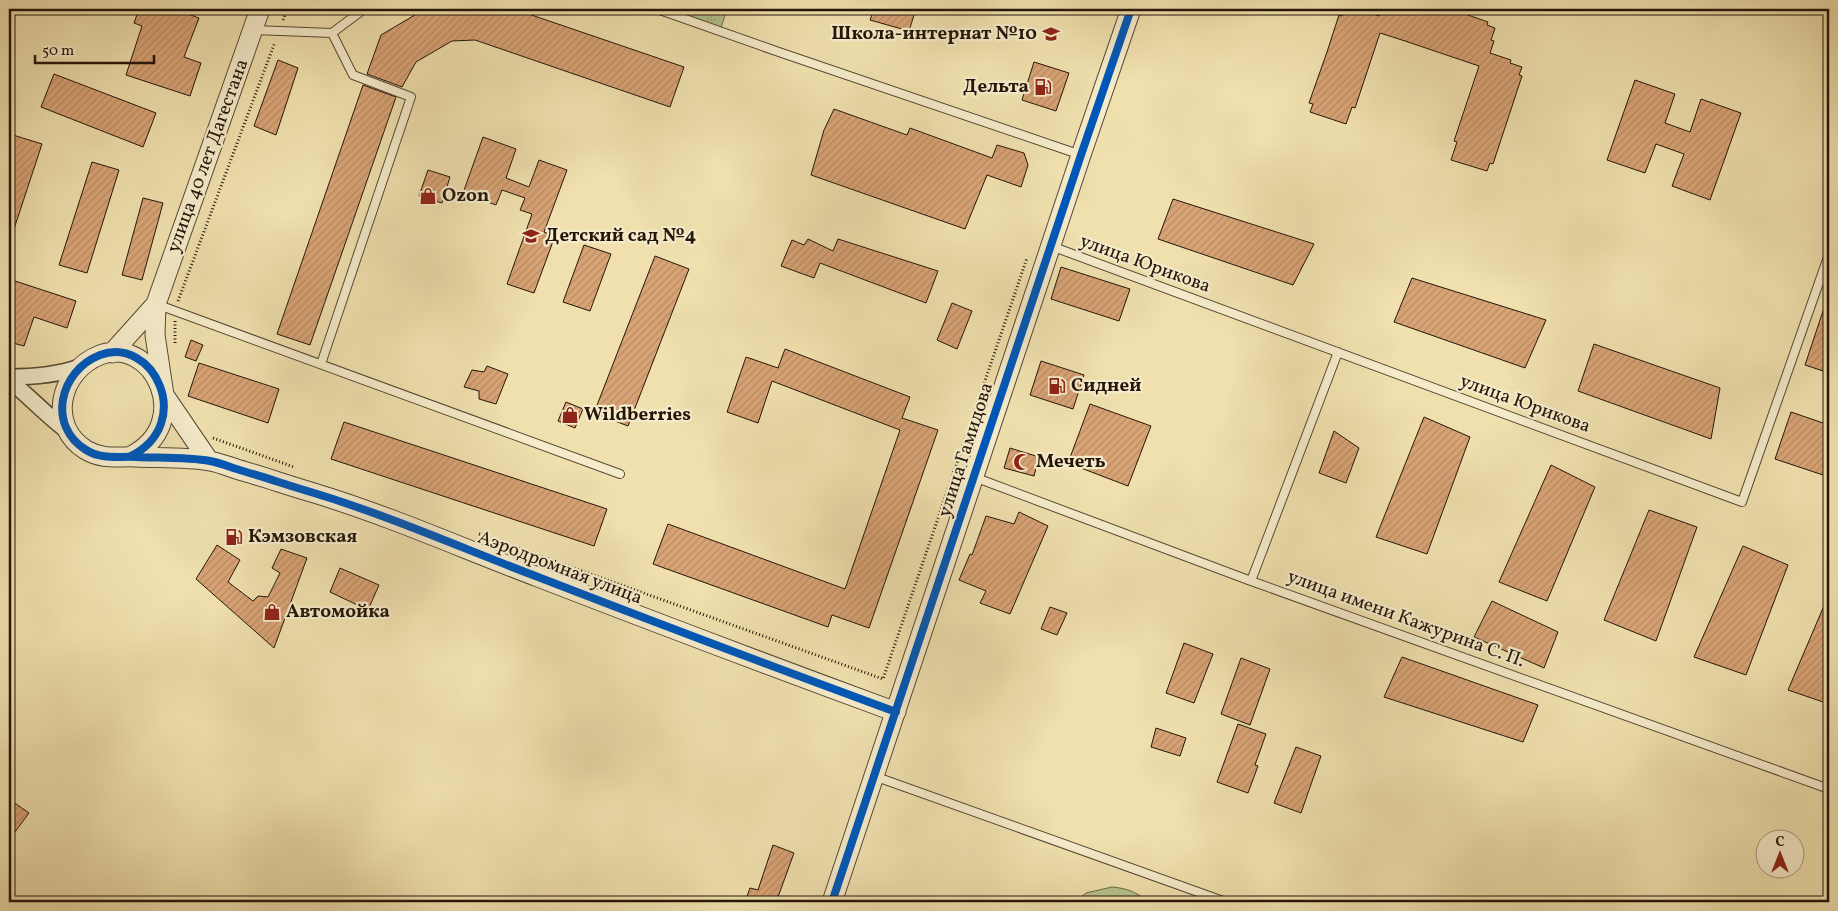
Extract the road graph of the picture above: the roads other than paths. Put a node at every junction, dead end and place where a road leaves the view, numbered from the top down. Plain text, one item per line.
1 (260, 9) edge
2 (364, 9) edge
3 (657, 9) edge
4 (1131, 9) edge
5 (253, 30) junction
6 (332, 33) junction
7 (1081, 155) junction
8 (1051, 246) junction
9 (1829, 254) edge
10 (156, 304) junction
11 (1338, 352) junction
12 (112, 353) junction
13 (321, 364) junction
14 (80, 367) junction
15 (9, 378) edge
16 (164, 395) junction
17 (70, 433) junction
18 (131, 456) junction
19 (209, 461) junction
20 (620, 474) dead end
21 (974, 477) junction
22 (1252, 581) junction
23 (896, 712) junction
24 (874, 776) junction
25 (1829, 789) edge
26 (832, 902) edge
27 (1226, 902) edge

1 - 5 street, улица 40 лет Дагестана
2 - 6 lane
3 - 7 lane
4 - 7 street, улица Гамидова
5 - 6 lane
5 - 10 street, улица 40 лет Дагестана
6 - 13 lane
7 - 8 street, улица Гамидова
8 - 11 lane, улица Юрикова
8 - 21 street, улица Гамидова
9 - 11 lane, улица Юрикова
10 - 12 street
10 - 13 lane
10 - 16 street
11 - 22 lane
12 - 14 street
12 - 16 street
13 - 20 lane
14 - 15 street
14 - 17 street
15 - 17 street
16 - 18 street
16 - 19 street
17 - 18 street
18 - 19 street, Аэродромная улица
19 - 23 street, Аэродромная улица
21 - 22 lane, улица имени Кажурина С. П.
21 - 23 street, улица Гамидова
22 - 25 lane, улица имени Кажурина С. П.
23 - 24 street, улица Гамидова
24 - 26 street, улица Гамидова
24 - 27 lane

